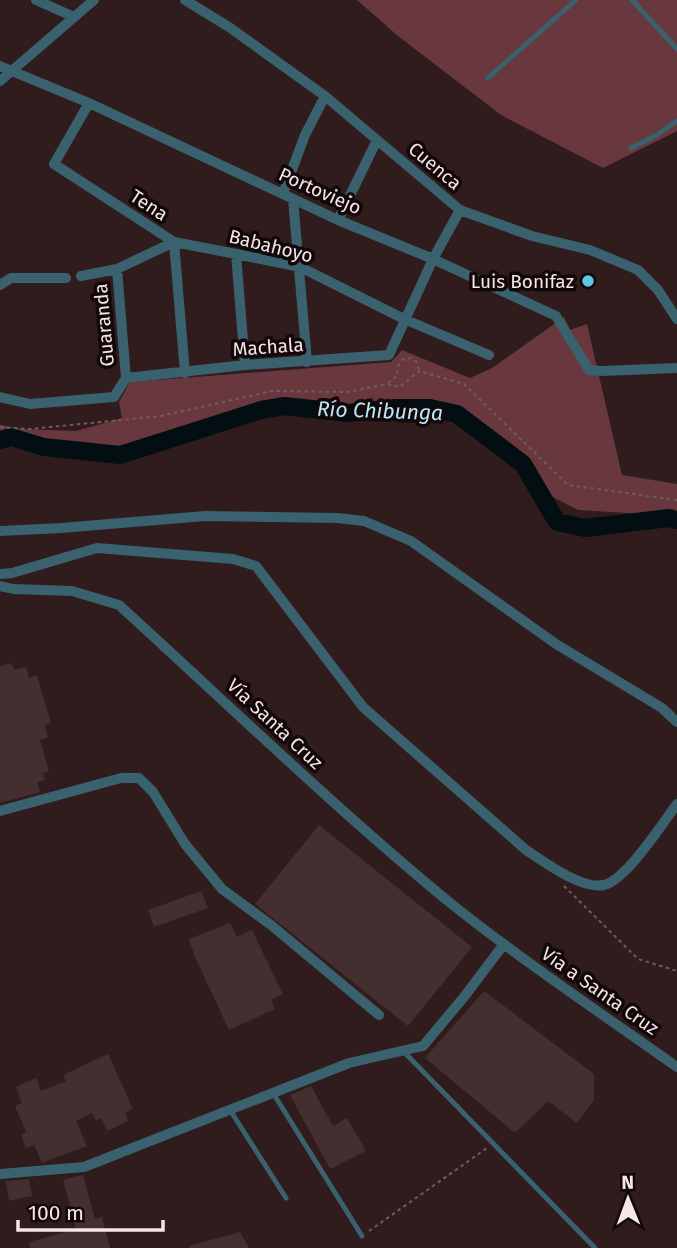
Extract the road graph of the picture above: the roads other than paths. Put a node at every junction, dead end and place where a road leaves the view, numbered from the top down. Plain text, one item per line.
1 (36, 0) edge
2 (94, 0) edge
3 (185, 0) edge
4 (576, 0) edge
5 (632, 0) edge
6 (74, 17) junction
7 (677, 49) edge
8 (5, 68) edge
9 (488, 78) dead end
10 (0, 81) edge
11 (325, 96) junction
12 (89, 103) junction
13 (677, 121) edge
14 (377, 140) junction
15 (631, 148) dead end
16 (288, 196) junction
17 (460, 209) junction
18 (338, 220) junction
19 (174, 242) junction
20 (236, 254) junction
21 (433, 259) junction
22 (300, 267) junction
23 (117, 269) junction
24 (80, 276) dead end
25 (66, 278) dead end
26 (0, 285) edge
27 (404, 318) junction
28 (677, 319) edge
29 (489, 355) dead end
30 (307, 362) junction
31 (245, 365) junction
32 (677, 368) edge
33 (185, 373) junction
34 (126, 377) junction
35 (0, 397) edge
36 (0, 531) edge
37 (0, 574) edge
38 (0, 586) edge
39 (677, 722) edge
40 (676, 807) edge
41 (0, 811) edge
42 (503, 944) junction
43 (379, 1015) dead end
44 (403, 1051) junction
45 (677, 1067) edge
46 (273, 1093) junction
47 (230, 1110) junction
48 (0, 1174) edge
49 (286, 1198) dead end
50 (362, 1236) road end
51 (594, 1248) edge

1 - 6 street
2 - 6 street
3 - 11 street, Cuenca
4 - 9 lane
5 - 7 lane
6 - 8 street
8 - 10 street
8 - 12 street, Portoviejo
11 - 14 street, Cuenca
11 - 16 street
12 - 16 street, Portoviejo
12 - 19 street, Tena
13 - 15 lane
14 - 17 street, Cuenca
14 - 18 street
16 - 18 street, Portoviejo
16 - 22 street
17 - 21 street, Machala
17 - 28 street, Cuenca
18 - 21 street, Portoviejo
19 - 20 street, Babahoyo
19 - 23 street
19 - 33 street, Tena
20 - 22 street, Babahoyo
20 - 31 street
21 - 27 street, Machala
21 - 32 street, Portoviejo
22 - 27 street, Babahoyo
22 - 30 street
23 - 24 street
23 - 34 street, Guaranda
25 - 26 street
27 - 29 street, Babahoyo
27 - 30 street, Machala
30 - 31 street, Machala
31 - 33 street, Machala
33 - 34 street, Machala
34 - 35 street
36 - 39 street
37 - 40 street
38 - 42 street, Vía Santa Cruz
41 - 43 street
42 - 44 street
42 - 45 street, Vía a Santa Cruz
44 - 46 street
44 - 51 lane
46 - 47 street
46 - 50 lane
47 - 48 street
47 - 49 lane

